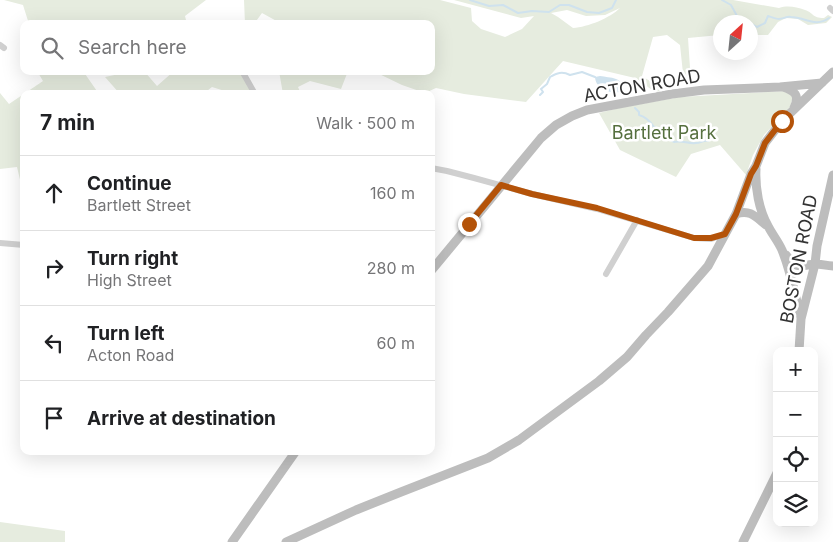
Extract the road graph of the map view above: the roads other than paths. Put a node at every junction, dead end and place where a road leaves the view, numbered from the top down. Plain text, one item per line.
1 (833, 72) edge
2 (244, 75) edge
3 (822, 83) junction
4 (780, 87) junction
5 (253, 90) edge
6 (792, 111) junction
7 (756, 166) junction
8 (435, 169) edge
9 (833, 175) edge
10 (501, 185) junction
11 (736, 214) junction
12 (637, 220) junction
13 (768, 226) junction
14 (725, 234) junction
15 (0, 243) edge
16 (20, 245) edge
17 (817, 246) junction
18 (781, 248) junction
19 (815, 264) junction
20 (435, 266) edge
21 (799, 266) junction
22 (833, 266) edge
23 (606, 274) dead end
24 (801, 318) junction
25 (799, 347) edge
26 (293, 455) edge
27 (773, 481) edge
28 (232, 542) edge
29 (286, 542) edge
30 (742, 542) edge

1 - 3 main road
2 - 5 street
3 - 4 main road, ACTON ROAD
3 - 6 main road
4 - 6 main road
4 - 10 main road, ACTON ROAD
6 - 7 main road
7 - 11 main road
7 - 13 main road
8 - 10 street
9 - 17 main road, BOSTON ROAD
10 - 12 street
10 - 20 main road, ACTON ROAD
11 - 13 main road
11 - 14 main road
12 - 14 street
12 - 23 street
13 - 18 main road
14 - 29 main road
15 - 16 street
17 - 19 main road, BOSTON ROAD
17 - 21 main road
18 - 21 main road
18 - 24 main road
19 - 21 main road
19 - 22 main road
19 - 24 main road, BOSTON ROAD
24 - 25 main road, BOSTON ROAD
26 - 28 main road
27 - 30 main road

